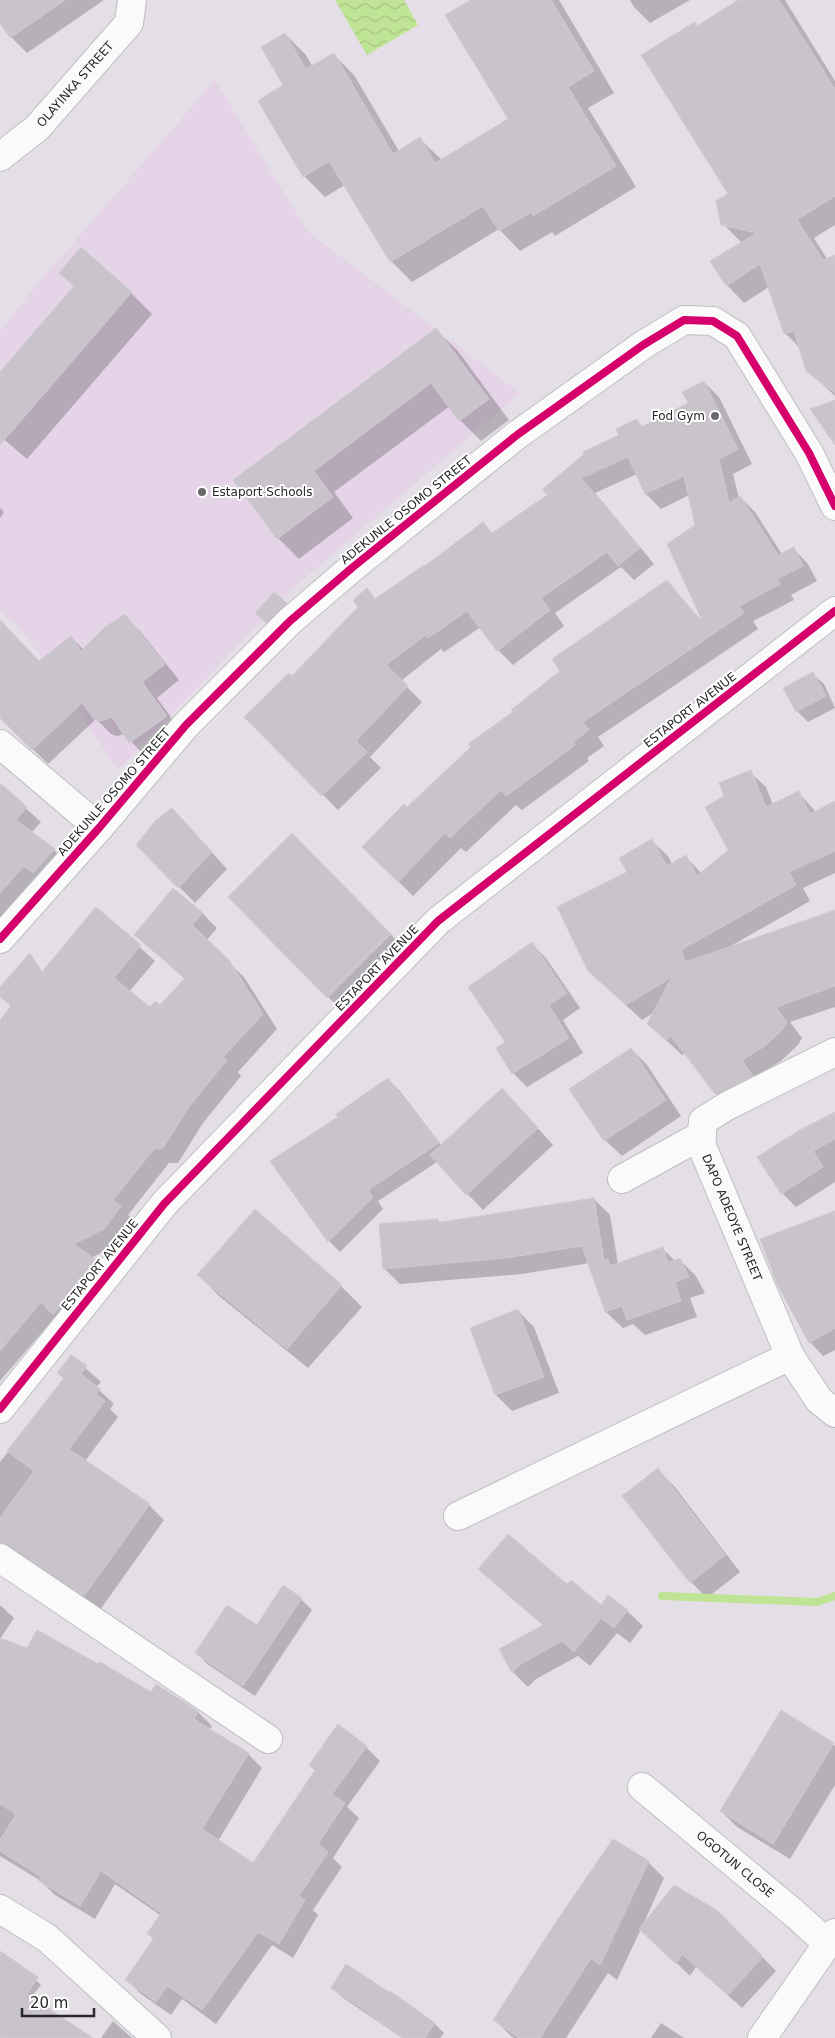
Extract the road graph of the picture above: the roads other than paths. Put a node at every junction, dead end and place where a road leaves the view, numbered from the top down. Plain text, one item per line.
1 (132, 0) edge
2 (0, 157) edge
3 (835, 506) edge
4 (835, 611) edge
5 (0, 744) edge
6 (99, 828) junction
7 (0, 938) edge
8 (835, 1052) edge
9 (702, 1136) junction
10 (622, 1179) dead end
11 (790, 1356) junction
12 (0, 1408) edge
13 (835, 1413) edge
14 (458, 1516) dead end
15 (0, 1558) edge
16 (268, 1739) dead end
17 (642, 1787) dead end
18 (0, 1909) edge
19 (831, 1938) edge
20 (157, 2038) edge
21 (762, 2038) edge

1 - 2 street, OLAYINKA STREET
3 - 6 street, ADEKUNLE OSOMO STREET
4 - 12 street, ESTAPORT AVENUE
5 - 6 street
6 - 7 street, ADEKUNLE OSOMO STREET
8 - 9 street
9 - 10 street
9 - 11 street, DAPO ADEOYE STREET
11 - 13 street, DAPO ADEOYE STREET
11 - 14 street
15 - 16 street
17 - 19 street, OGOTUN CLOSE
18 - 20 street
19 - 21 street

